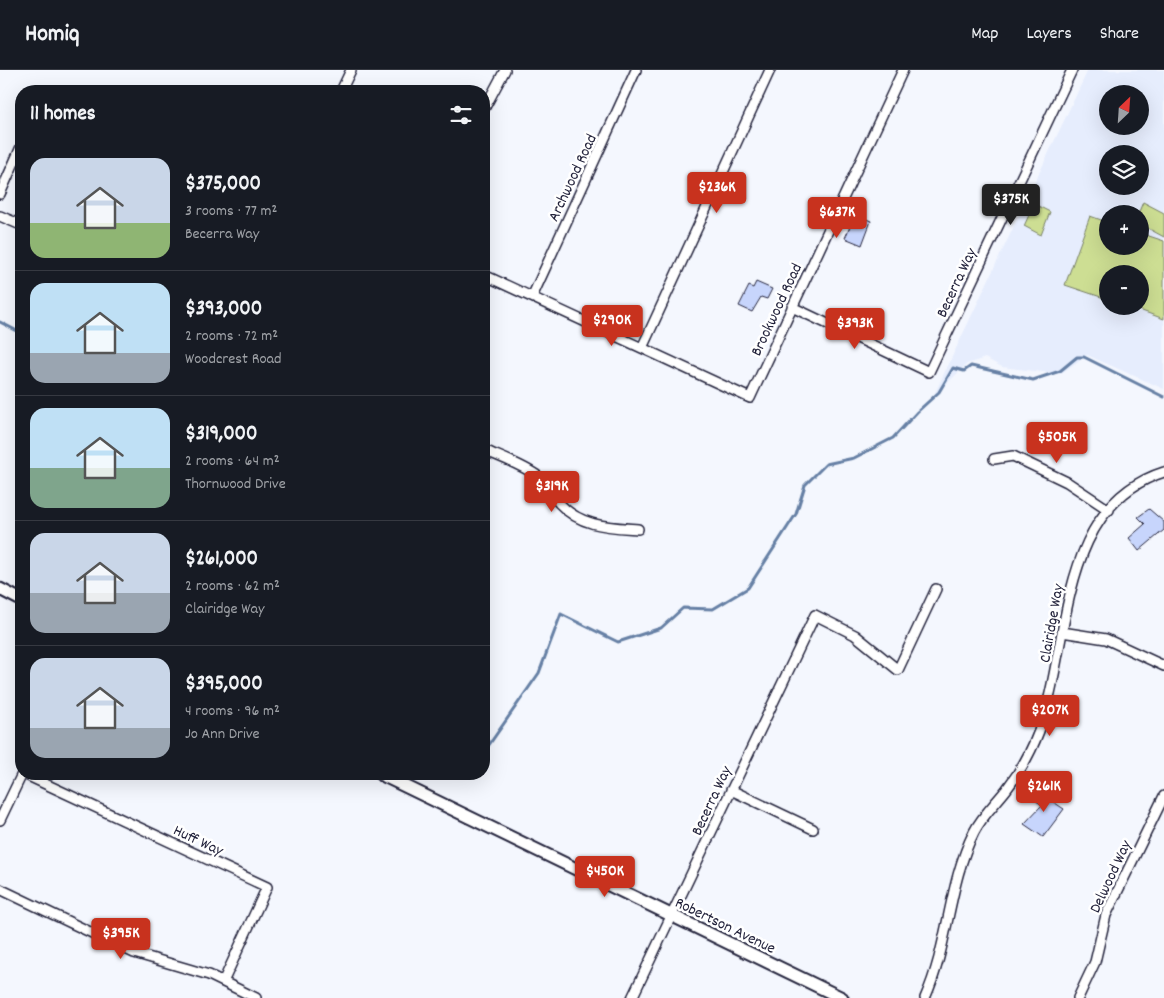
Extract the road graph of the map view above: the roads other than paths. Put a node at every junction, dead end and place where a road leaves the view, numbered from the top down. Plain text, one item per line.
1 (350, 70) edge
2 (505, 70) edge
3 (636, 70) edge
4 (770, 70) edge
5 (903, 70) edge
6 (1072, 70) edge
7 (344, 85) edge
8 (490, 98) edge
9 (15, 160) edge
10 (0, 194) edge
11 (0, 216) edge
12 (15, 222) edge
13 (490, 278) edge
14 (532, 297) junction
15 (792, 307) junction
16 (642, 348) junction
17 (490, 453) edge
18 (994, 459) dead end
19 (1164, 472) edge
20 (1109, 510) junction
21 (638, 528) dead end
22 (936, 589) dead end
23 (0, 590) edge
24 (15, 597) edge
25 (1062, 632) junction
26 (1164, 666) edge
27 (20, 780) edge
28 (36, 780) edge
29 (392, 780) edge
30 (731, 790) junction
31 (1164, 796) edge
32 (0, 820) edge
33 (813, 830) dead end
34 (0, 889) edge
35 (672, 915) junction
36 (223, 982) junction
37 (256, 998) edge
38 (632, 998) edge
39 (842, 998) edge
40 (925, 998) edge
41 (1078, 998) edge

1 - 7 street
2 - 8 street
3 - 14 street, Archwood Road
4 - 16 street
5 - 15 street, Brookwood Road
6 - 15 street, Becerra Way
9 - 10 street
11 - 12 street
13 - 14 street
14 - 16 street
15 - 16 street, Brookwood Road
17 - 21 street
18 - 20 street
19 - 20 street, Clairidge Way
20 - 25 street, Clairidge Way
22 - 30 street, Becerra Way
23 - 24 street
25 - 26 street
25 - 40 street, Clairidge Way
27 - 32 street
28 - 36 street, Huff Way
29 - 35 street, Robertson Avenue
30 - 33 street
30 - 35 street, Becerra Way
31 - 41 street, Delwood Way
34 - 36 street
35 - 38 street, Becerra Way
35 - 39 street, Robertson Avenue
36 - 37 street

